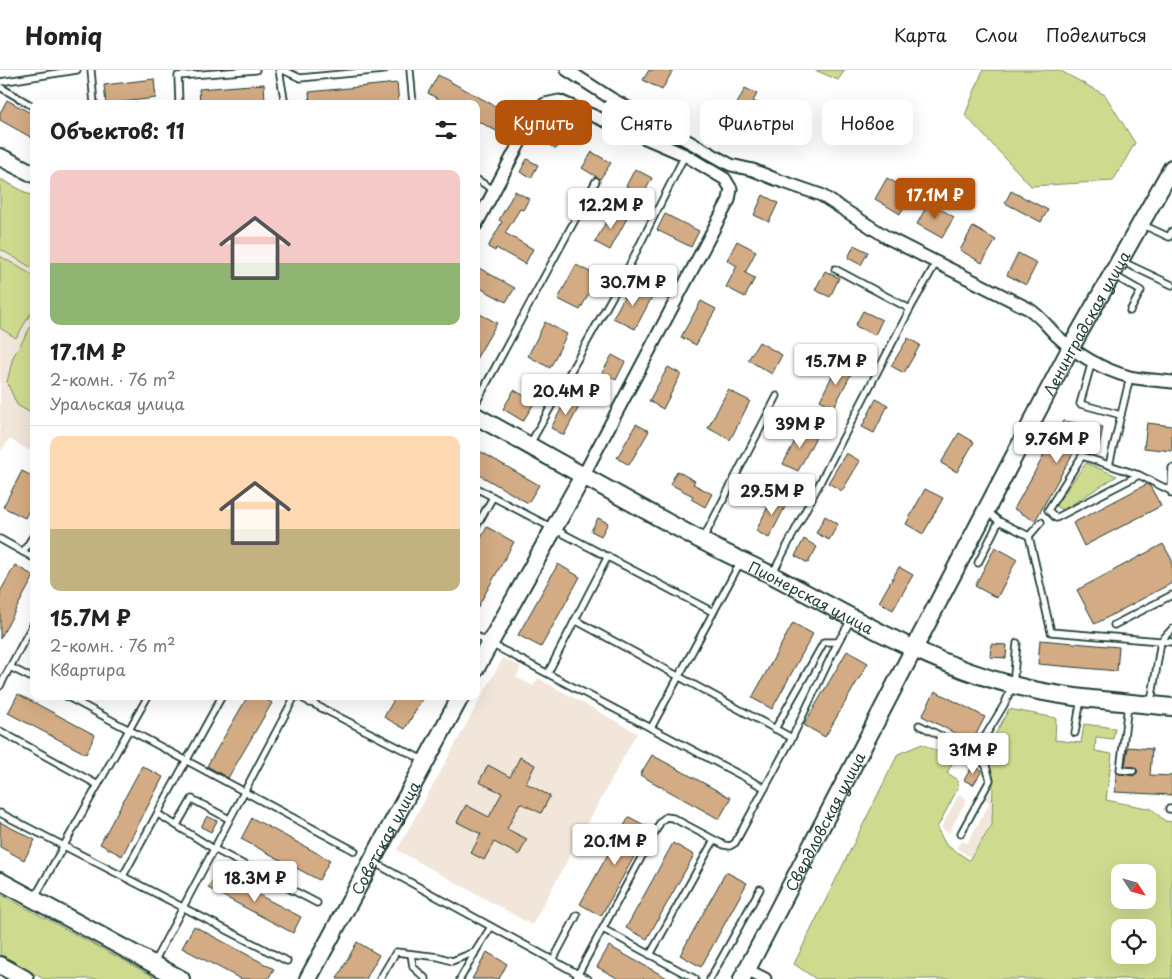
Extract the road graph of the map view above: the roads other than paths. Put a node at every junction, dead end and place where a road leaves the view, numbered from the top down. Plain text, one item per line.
1 (77, 70) edge
2 (91, 70) edge
3 (256, 70) edge
4 (281, 70) edge
5 (384, 70) edge
6 (410, 70) edge
7 (567, 70) edge
8 (178, 73) edge
9 (0, 82) edge
10 (0, 87) edge
11 (94, 100) edge
12 (179, 100) edge
13 (285, 100) edge
14 (413, 100) edge
15 (30, 105) edge
16 (685, 155) junction
17 (0, 157) edge
18 (731, 165) junction
19 (1172, 168) edge
20 (30, 172) edge
21 (725, 179) junction
22 (480, 181) edge
23 (596, 181) dead end
24 (494, 190) junction
25 (480, 217) edge
26 (1140, 223) junction
27 (1172, 231) edge
28 (1119, 260) junction
29 (936, 263) junction
30 (835, 269) dead end
31 (1111, 274) junction
32 (1172, 285) edge
33 (910, 308) junction
34 (1130, 311) dead end
35 (1071, 347) junction
36 (1092, 361) junction
37 (1130, 377) junction
38 (1172, 382) edge
39 (480, 396) edge
40 (777, 396) dead end
41 (1121, 415) junction
42 (480, 418) edge
43 (530, 445) junction
44 (1109, 465) junction
45 (1172, 468) edge
46 (1139, 474) junction
47 (582, 476) junction
48 (480, 490) edge
49 (1171, 492) edge
50 (493, 497) junction
51 (986, 510) junction
52 (480, 520) edge
53 (999, 521) junction
54 (1041, 522) dead end
55 (553, 528) junction
56 (1029, 536) junction
57 (0, 541) edge
58 (30, 541) edge
59 (702, 541) junction
60 (23, 552) junction
61 (30, 556) edge
62 (608, 556) junction
63 (741, 561) junction
64 (978, 563) dead end
65 (772, 575) junction
66 (1172, 595) edge
67 (713, 612) junction
68 (853, 617) junction
69 (575, 620) junction
70 (1114, 625) dead end
71 (30, 629) edge
72 (1172, 629) edge
73 (483, 640) edge
74 (1161, 641) junction
75 (838, 642) junction
76 (1172, 642) edge
77 (1017, 643) dead end
78 (912, 649) junction
79 (905, 664) joint
80 (10, 666) junction
81 (548, 673) junction
82 (678, 676) junction
83 (30, 677) edge
84 (1, 683) edge
85 (1013, 685) junction
86 (1081, 697) junction
87 (74, 700) edge
88 (146, 700) edge
89 (220, 700) edge
90 (294, 700) edge
91 (305, 700) edge
92 (313, 700) edge
93 (459, 700) edge
94 (310, 702) junction
95 (1128, 702) junction
96 (1151, 704) junction
97 (1172, 707) edge
98 (919, 725) dead end
99 (651, 728) junction
100 (129, 729) junction
101 (775, 729) junction
102 (0, 731) edge
103 (1075, 733) dead end
104 (792, 738) junction
105 (975, 753) junction
106 (186, 760) junction
107 (426, 761) junction
108 (1133, 771) dead end
109 (98, 785) junction
110 (765, 788) junction
111 (243, 791) junction
112 (0, 813) edge
113 (158, 814) junction
114 (229, 819) junction
115 (177, 825) junction
116 (961, 833) dead end
117 (714, 840) junction
118 (64, 846) junction
119 (214, 849) junction
120 (355, 851) dead end
121 (373, 862) junction
122 (124, 876) junction
123 (0, 881) edge
124 (760, 890) dead end
125 (34, 899) junction
126 (317, 903) dead end
127 (183, 907) junction
128 (577, 915) dead end
129 (491, 927) junction
130 (603, 929) junction
131 (475, 952) junction
132 (412, 954) junction
133 (650, 955) junction
134 (552, 960) junction
135 (287, 961) dead end
136 (153, 964) junction
137 (0, 965) edge
138 (745, 975) edge
139 (577, 976) edge
140 (18, 977) edge
141 (181, 979) edge
142 (308, 979) edge
143 (380, 979) edge
144 (426, 979) edge
145 (460, 979) edge
146 (588, 979) edge
147 (695, 979) edge
148 (710, 979) edge
149 (765, 979) edge

1 - 9 lane
2 - 11 lane
3 - 8 lane
4 - 5 lane
4 - 13 lane
6 - 14 lane
7 - 18 street
8 - 12 lane
10 - 15 lane
16 - 21 street
16 - 24 street
16 - 43 lane
17 - 20 street
18 - 21 street
18 - 29 street
19 - 26 street, Ленинградская улица
21 - 47 street
22 - 24 lane
23 - 39 lane
24 - 25 street
26 - 27 lane
26 - 28 street, Ленинградская улица
28 - 31 street, Ленинградская улица
28 - 32 lane
29 - 33 lane
29 - 35 street
30 - 33 lane
31 - 34 lane
31 - 35 street, Ленинградская улица
33 - 65 lane
35 - 36 street
35 - 51 street, Ленинградская улица
36 - 37 street
36 - 41 lane
37 - 38 street
37 - 41 lane
40 - 59 lane
41 - 44 lane
42 - 43 street, Пионерская улица
43 - 47 street, Пионерская улица
44 - 46 lane
44 - 46 lane
45 - 49 lane
46 - 49 lane
47 - 55 street
47 - 59 street, Пионерская улица
48 - 50 lane
50 - 52 lane
50 - 55 lane
51 - 53 lane
51 - 78 street, Ленинградская улица
53 - 56 lane
53 - 64 lane
54 - 56 lane
55 - 62 lane
55 - 73 street
56 - 74 lane
57 - 60 lane
58 - 60 lane
59 - 63 street, Пионерская улица
60 - 61 lane
62 - 67 lane
62 - 69 lane
63 - 65 street, Пионерская улица
63 - 67 lane
65 - 68 street, Пионерская улица
66 - 70 lane
67 - 82 lane
68 - 75 lane
68 - 78 street, Пионерская улица
69 - 81 lane
69 - 82 lane
71 - 80 lane
72 - 74 lane
73 - 81 lane
74 - 76 lane
74 - 96 lane
75 - 101 lane
75 - 104 lane
77 - 85 lane
78 - 79 street, Ленинградская улица
78 - 85 street, Пионерская улица
79 - 138 street, Свердловская улица
80 - 83 lane
80 - 84 lane
81 - 99 lane
82 - 99 lane
82 - 101 lane
85 - 86 street, Пионерская улица
85 - 105 lane
86 - 95 street, Пионерская улица
86 - 103 lane
87 - 100 lane
88 - 100 lane
89 - 106 lane
90 - 111 lane
91 - 94 lane
92 - 94 lane
93 - 107 street, Советская улица
94 - 107 lane
95 - 96 street, Пионерская улица
95 - 108 lane
96 - 97 street, Пионерская улица
98 - 105 lane
99 - 110 lane
100 - 106 lane
100 - 109 lane
101 - 104 lane
102 - 109 lane
104 - 110 lane
105 - 116 lane
106 - 111 lane
106 - 113 lane
107 - 121 street, Советская улица
109 - 118 lane
110 - 117 lane
111 - 114 lane
111 - 120 lane
112 - 118 lane
113 - 115 lane
113 - 122 lane
114 - 115 lane
114 - 119 lane
115 - 119 lane
117 - 130 lane
117 - 133 lane
118 - 122 lane
118 - 125 lane
119 - 126 lane
119 - 127 lane
121 - 129 lane
121 - 142 street, Советская улица
122 - 127 lane
123 - 125 street
124 - 148 lane
125 - 136 street
127 - 135 lane
127 - 136 lane
128 - 134 lane
129 - 131 lane
129 - 134 lane
130 - 133 lane
130 - 139 lane
131 - 132 lane
131 - 145 lane
132 - 143 lane
132 - 144 lane
133 - 147 lane
134 - 139 lane
136 - 141 street
137 - 140 street
138 - 149 street
139 - 146 lane

